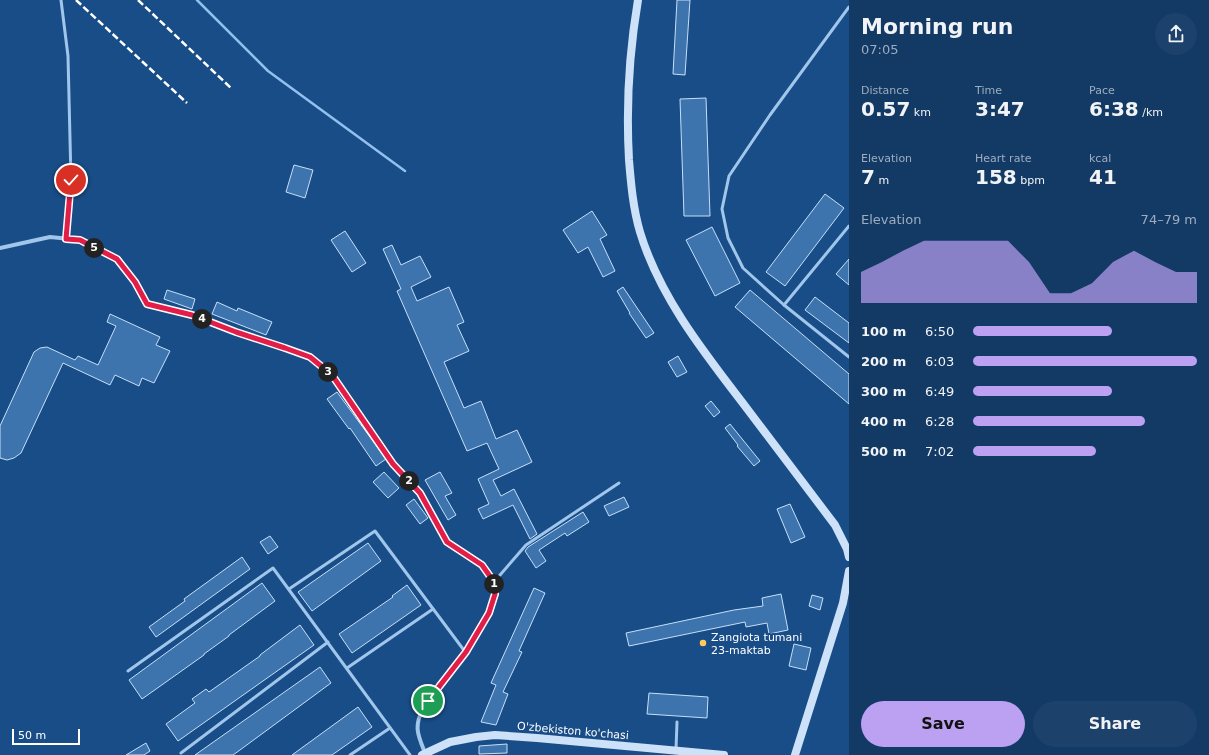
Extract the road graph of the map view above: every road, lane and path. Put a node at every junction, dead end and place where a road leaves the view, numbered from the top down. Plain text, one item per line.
1 (61, 0) edge
2 (638, 0) edge
3 (849, 6) edge
4 (849, 226) edge
5 (66, 239) junction
6 (0, 248) edge
7 (784, 305) junction
8 (849, 357) edge
9 (619, 484) dead end
10 (848, 551) edge
11 (849, 571) edge
12 (494, 582) junction
13 (289, 589) junction
14 (433, 609) junction
15 (328, 642) junction
16 (466, 652) junction
17 (347, 668) junction
18 (128, 671) dead end
19 (677, 722) dead end
20 (390, 728) junction
21 (676, 751) junction
22 (181, 753) dead end
23 (424, 754) edge
24 (350, 755) edge
25 (410, 755) edge
26 (724, 755) edge
27 (795, 755) edge

1 - 5 lane
2 - 10 main road
3 - 7 lane
4 - 7 lane
5 - 6 street
5 - 12 street
7 - 8 lane
9 - 12 lane
11 - 27 main road
12 - 16 street
13 - 14 lane
13 - 15 lane
13 - 18 lane
14 - 16 lane
14 - 17 lane
15 - 17 lane
15 - 22 lane
16 - 23 street
17 - 20 lane
19 - 21 lane
20 - 24 lane
20 - 25 lane
21 - 23 main road, O'zbekiston ko'chasi
21 - 26 main road, O'zbekiston ko'chasi

